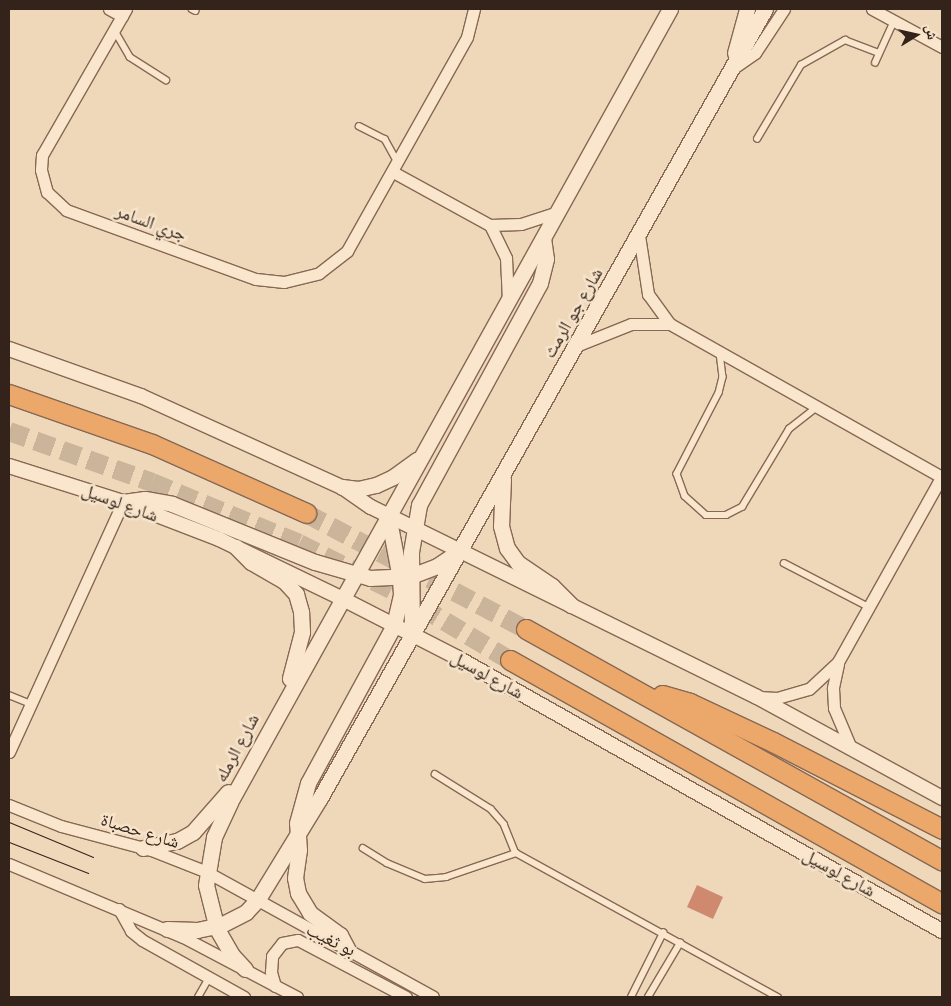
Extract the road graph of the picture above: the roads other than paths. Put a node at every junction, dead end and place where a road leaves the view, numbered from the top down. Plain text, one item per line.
1 (109, 9) edge
2 (474, 9) edge
3 (670, 9) edge
4 (747, 9) edge
5 (765, 9) edge
6 (784, 9) edge
7 (872, 9) edge
8 (124, 12) edge
9 (894, 21) junction
10 (114, 29) junction
11 (942, 47) edge
12 (879, 54) junction
13 (875, 63) dead end
14 (732, 69) junction
15 (166, 80) dead end
16 (359, 126) dead end
17 (757, 139) dead end
18 (395, 167) junction
19 (558, 212) junction
20 (490, 225) junction
21 (639, 235) junction
22 (543, 238) junction
23 (508, 301) junction
24 (670, 324) junction
25 (576, 346) junction
26 (9, 349) edge
27 (720, 353) junction
28 (9, 394) edge
29 (817, 407) junction
30 (422, 454) junction
31 (9, 466) edge
32 (503, 474) junction
33 (942, 477) edge
34 (342, 487) junction
35 (123, 502) junction
36 (306, 513) tunnel mouth
37 (388, 515) junction
38 (414, 528) junction
39 (236, 547) junction
40 (460, 550) junction
41 (784, 563) dead end
42 (354, 574) junction
43 (406, 577) junction
44 (341, 598) junction
45 (571, 605) junction
46 (869, 607) junction
47 (394, 625) junction
48 (526, 628) tunnel mouth
49 (412, 634) junction
50 (510, 660) tunnel mouth
51 (838, 662) junction
52 (291, 688) junction
53 (636, 689) junction
54 (9, 695) edge
55 (757, 697) junction
56 (31, 704) junction
57 (851, 748) junction
58 (9, 752) edge
59 (435, 774) dead end
60 (240, 781) junction
61 (9, 795) edge
62 (942, 798) edge
63 (11, 806) edge
64 (942, 829) edge
65 (297, 837) junction
66 (143, 848) junction
67 (363, 848) dead end
68 (516, 852) junction
69 (942, 861) edge
70 (9, 864) edge
71 (207, 872) junction
72 (258, 900) junction
73 (942, 903) edge
74 (119, 909) junction
75 (215, 927) junction
76 (166, 929) junction
77 (942, 931) edge
78 (663, 933) junction
79 (680, 943) junction
80 (348, 950) junction
81 (246, 969) junction
82 (208, 978) junction
83 (276, 986) junction
84 (198, 997) edge
85 (244, 997) edge
86 (297, 997) edge
87 (406, 997) edge
88 (433, 997) edge
89 (631, 997) edge
90 (648, 997) edge
91 (778, 997) edge

1 - 8 street, جري السامر
2 - 18 street, جري السامر
3 - 19 main road
4 - 14 main road
5 - 14 main road, شارع جو الرمث
6 - 14 street
7 - 9 street
8 - 10 street, جري السامر
9 - 11 street
9 - 12 lane
10 - 15 lane
10 - 18 street, جري السامر
12 - 13 lane
12 - 17 lane
14 - 21 main road, شارع جو الرمث
16 - 18 lane
18 - 20 street
19 - 20 street
19 - 22 main road
20 - 23 street
21 - 24 street
21 - 25 main road, شارع جو الرمث
22 - 23 main road
22 - 38 main road
23 - 30 main road
24 - 25 street
24 - 27 street
25 - 32 main road, شارع جو الرمث
26 - 34 street
27 - 29 street
27 - 29 lane
28 - 36 highway
29 - 33 street
30 - 34 main road
30 - 37 main road
31 - 35 street, شارع لوسيل
32 - 40 main road, شارع جو الرمث
32 - 45 main road
33 - 46 street
34 - 37 street
35 - 39 street, شارع لوسيل
35 - 42 main road
35 - 56 street
37 - 38 street
37 - 42 main road
37 - 43 main road
38 - 40 street
38 - 43 main road
39 - 44 street, شارع لوسيل
39 - 52 main road
40 - 43 main road
40 - 45 street
40 - 49 main road, شارع جو الرمث
41 - 46 lane
42 - 43 main road
42 - 44 main road
43 - 47 main road
43 - 49 main road
44 - 47 street, شارع لوسيل
44 - 52 main road, شارع الرمله
45 - 55 street
46 - 51 street
47 - 49 street, شارع لوسيل
47 - 65 main road
48 - 53 highway
49 - 65 main road
49 - 77 street, شارع لوسيل
50 - 73 highway, شارع لوسيل
51 - 55 street
51 - 57 street
52 - 60 main road, شارع الرمله
53 - 64 highway
53 - 69 highway
54 - 56 lane
55 - 57 street
56 - 58 street
57 - 62 street
59 - 68 lane
60 - 66 main road
60 - 71 main road, شارع الرمله
61 - 63 street
63 - 66 street, شارع حصباة
65 - 72 main road
65 - 80 main road
66 - 71 street, شارع حصباة
67 - 68 lane
68 - 78 lane
70 - 74 street
71 - 72 street, شارع حصباة
71 - 75 main road, شارع الرمله
72 - 75 main road
72 - 80 street
74 - 76 street
74 - 82 street
75 - 76 main road
75 - 81 main road, شارع الرمله
76 - 81 street, شارع الرمله
78 - 79 lane
78 - 89 lane
79 - 90 lane
79 - 91 lane
80 - 88 street
81 - 83 street, شارع الرمله
82 - 84 lane
82 - 85 street
83 - 86 street, شارع الرمله
83 - 87 street, بو ثغيب

